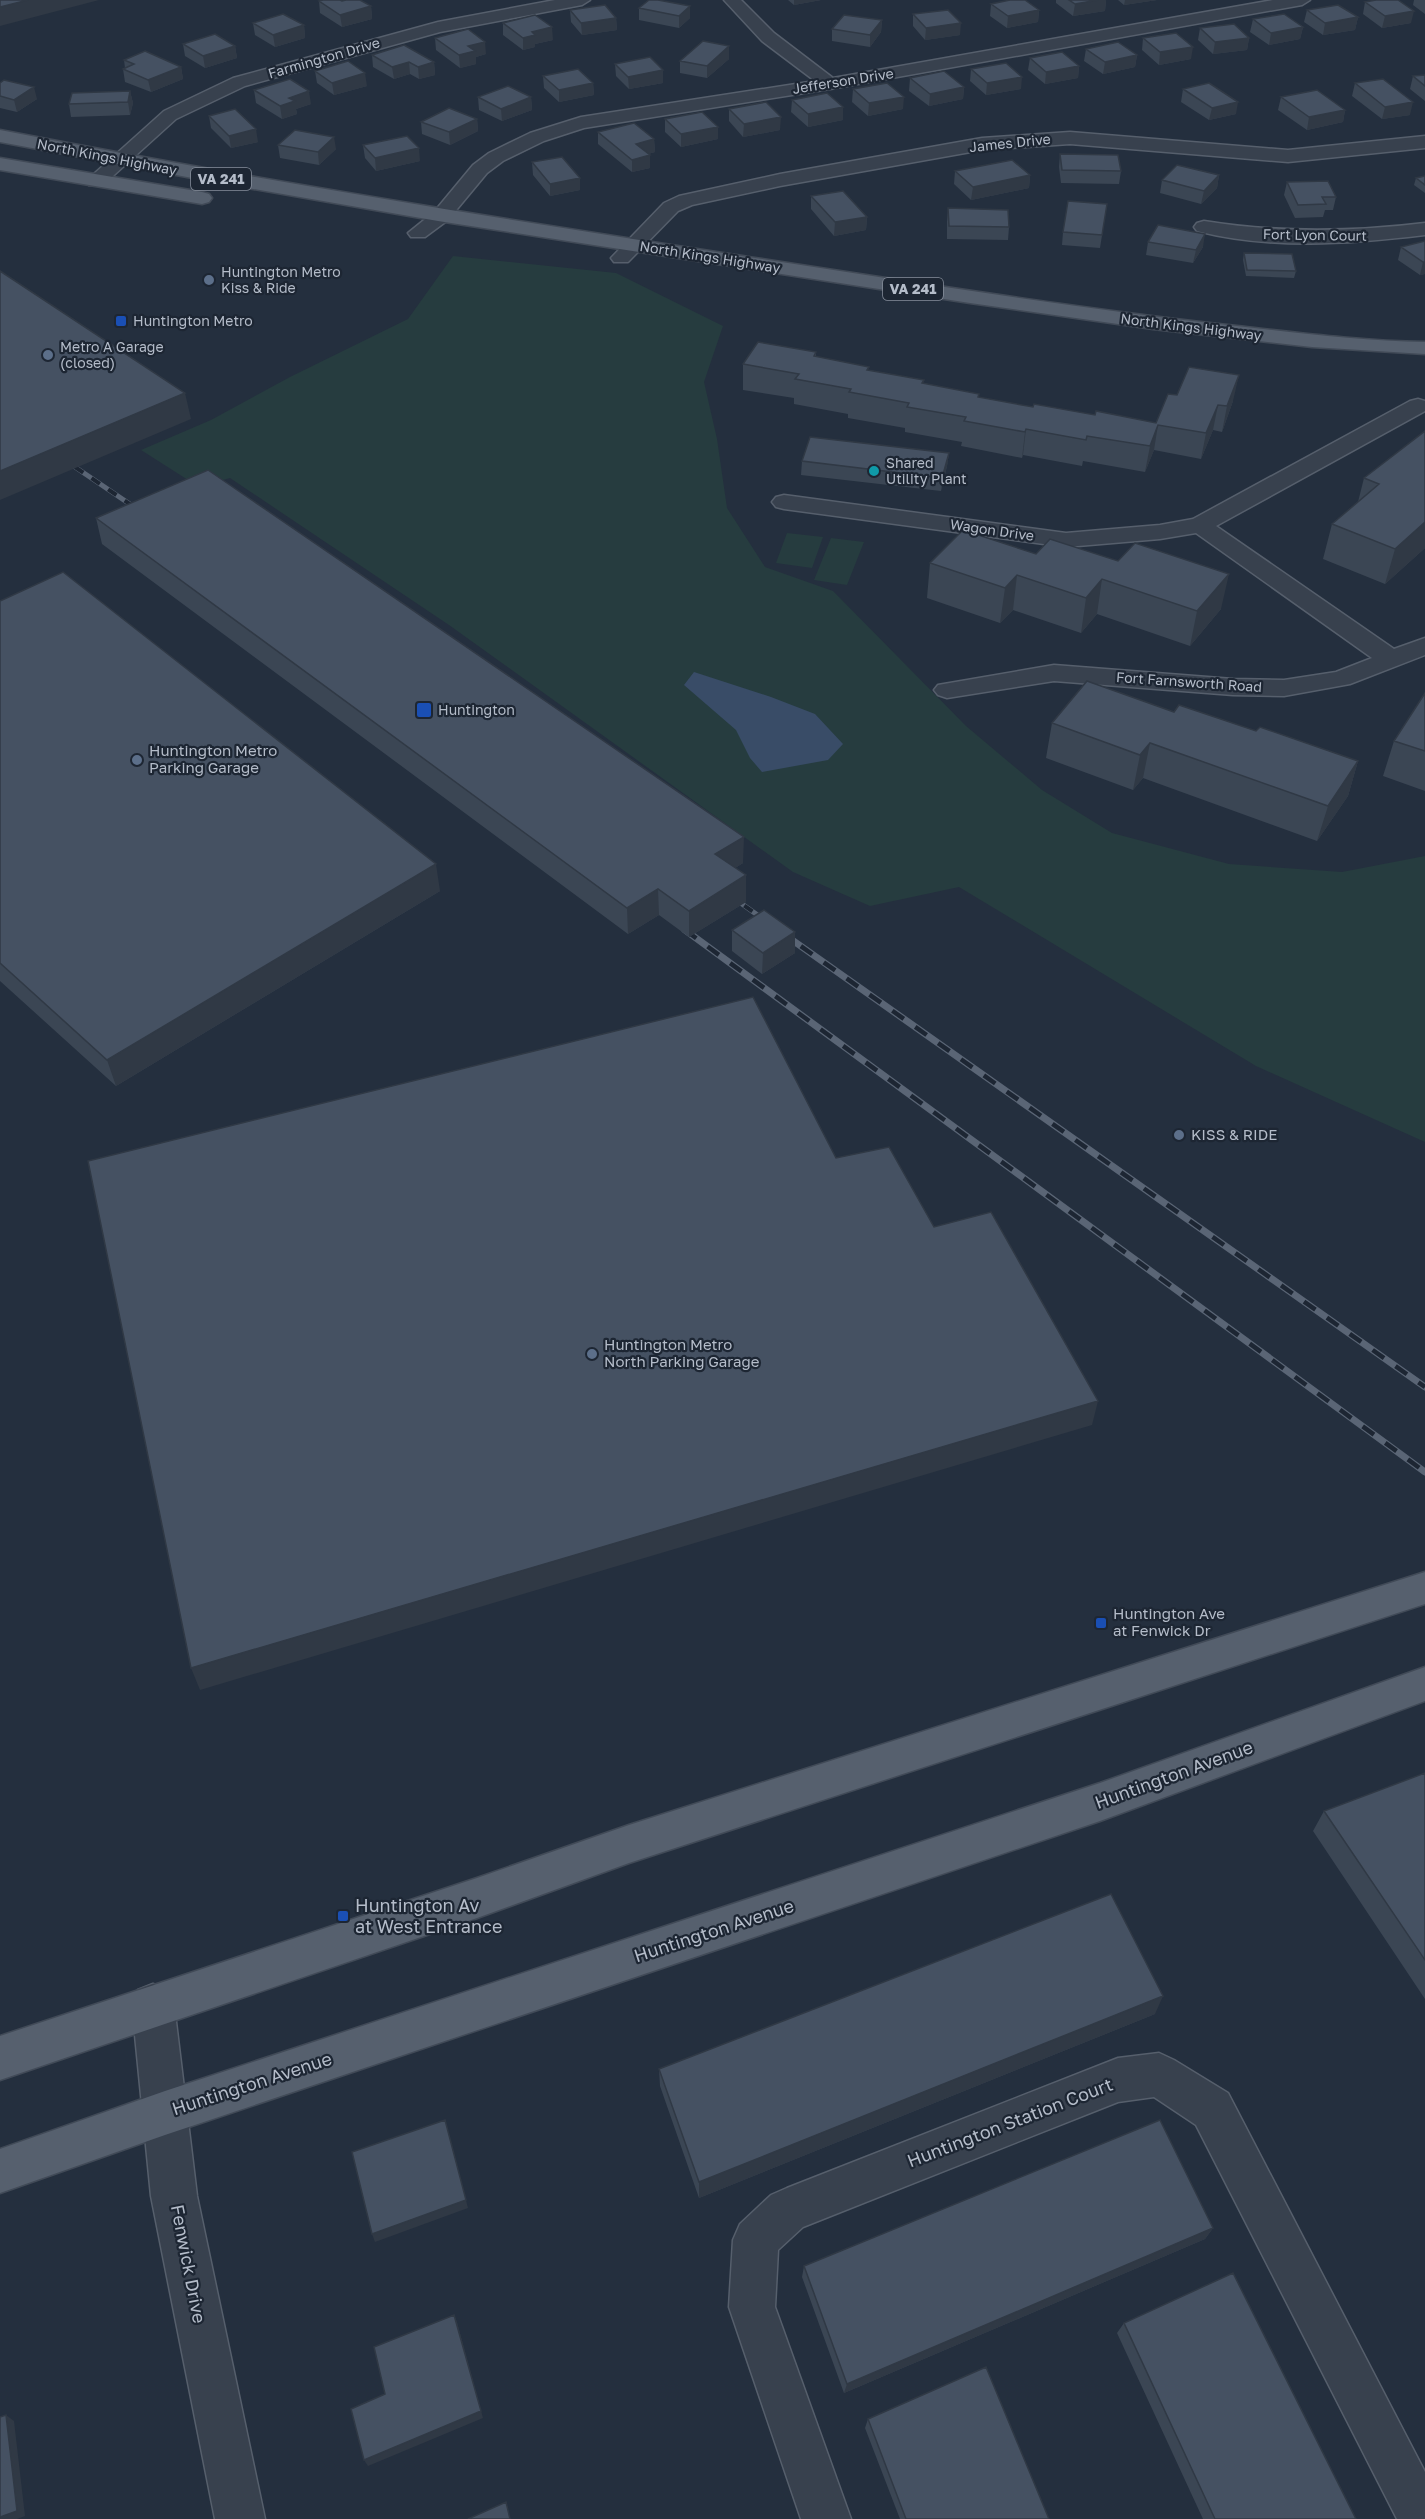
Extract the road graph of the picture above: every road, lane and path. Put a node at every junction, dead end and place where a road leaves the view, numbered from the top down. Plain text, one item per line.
1 (582, 0) edge
2 (732, 0) edge
3 (1302, 0) edge
4 (556, 2) edge
5 (830, 84) junction
6 (0, 136) edge
7 (1425, 142) edge
8 (119, 160) junction
9 (0, 164) edge
10 (96, 181) junction
11 (221, 201) dead end
12 (441, 216) junction
13 (1204, 226) dead end
14 (397, 228) dead end
15 (1425, 229) edge
16 (418, 233) junction
17 (628, 252) junction
18 (1425, 348) edge
19 (1425, 367) edge
20 (1418, 406) dead end
21 (784, 502) dead end
22 (1200, 525) junction
23 (1425, 646) edge
24 (1392, 660) junction
25 (947, 690) dead end
26 (1425, 1588) edge
27 (1425, 1684) edge
28 (153, 2006) junction
29 (0, 2058) edge
30 (165, 2113) junction
31 (0, 2170) edge
32 (240, 2519) edge
33 (826, 2519) edge
34 (1423, 2519) edge

1 - 4 street, Farmington Drive
2 - 5 street
3 - 5 street, Jefferson Drive
4 - 8 street, Farmington Drive
5 - 12 street, Jefferson Drive
6 - 8 main road, North Kings Highway / VA 241
7 - 17 street, James Drive
8 - 10 street, Farmington Drive
8 - 12 main road, North Kings Highway / VA 241
9 - 10 main road, North Kings Highway / VA 241
10 - 11 main road, North Kings Highway / VA 241
12 - 16 street, Jefferson Drive
12 - 17 main road, North Kings Highway / VA 241
13 - 15 street, Fort Lyon Court
14 - 16 main road, North Kings Highway / VA 241
16 - 17 main road, North Kings Highway / VA 241
17 - 18 main road, North Kings Highway / VA 241
17 - 19 main road, North Kings Highway / VA 241
20 - 22 street, Wagon Drive
21 - 22 street, Wagon Drive
22 - 24 street
23 - 24 street, Fort Farnsworth Road
24 - 25 street, Fort Farnsworth Road
26 - 28 main road
27 - 30 main road, Huntington Avenue
28 - 29 main road
28 - 30 street, Fenwick Drive
30 - 31 main road, Huntington Avenue
30 - 32 street, Fenwick Drive
33 - 34 street, Huntington Station Court

